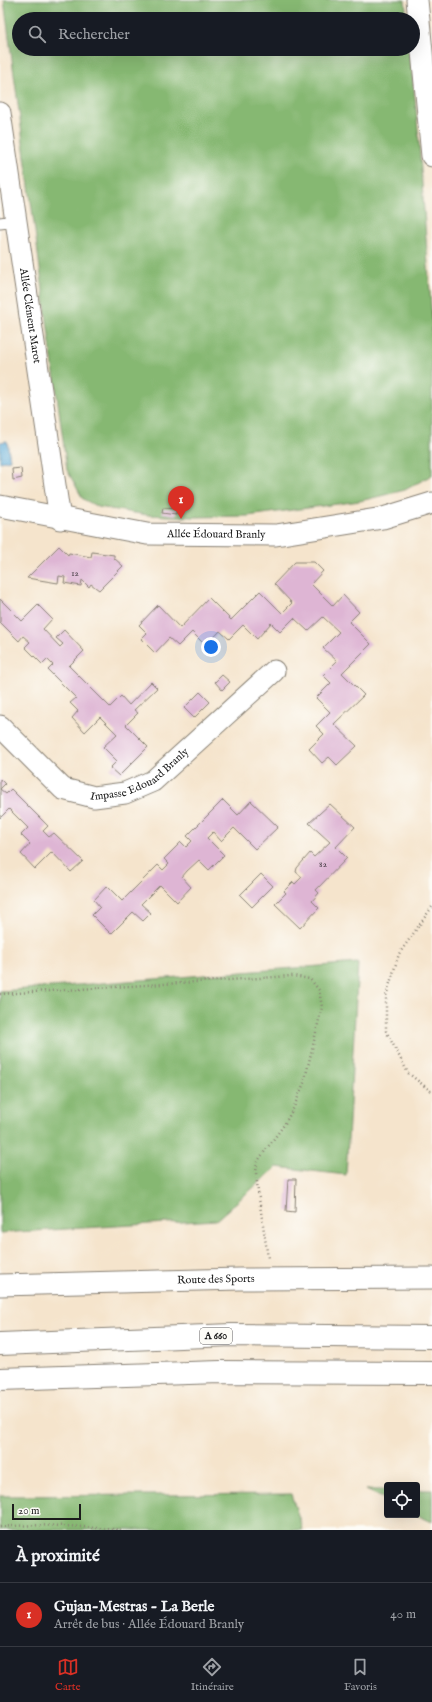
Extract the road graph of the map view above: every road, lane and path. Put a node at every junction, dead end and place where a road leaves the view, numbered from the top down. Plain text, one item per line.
1 (417, 0) edge
2 (419, 12) edge
3 (420, 18) edge
4 (428, 66) edge
5 (1, 126) edge
6 (432, 149) edge
7 (8, 222) edge
8 (432, 503) edge
9 (0, 506) edge
10 (60, 519) junction
11 (274, 671) dead end
12 (0, 726) edge
13 (432, 907) edge
14 (0, 994) edge
15 (432, 1092) edge
16 (432, 1278) edge
17 (271, 1279) junction
18 (0, 1285) edge
19 (432, 1337) edge
20 (0, 1344) edge
21 (432, 1373) edge
22 (0, 1379) edge
23 (0, 1527) edge
24 (124, 1530) edge

1 - 2 street
3 - 4 street
4 - 6 street
5 - 7 street, Allée Clément Marot
7 - 10 street, Allée Clément Marot
8 - 10 street, Allée Édouard Branly
9 - 10 street, Allée Édouard Branly
11 - 12 street, Impasse Edouard Branly
13 - 15 path
14 - 17 path
16 - 17 street, Route des Sports
17 - 18 street, Route des Sports
19 - 20 highway, A 660
21 - 22 highway
23 - 24 path

